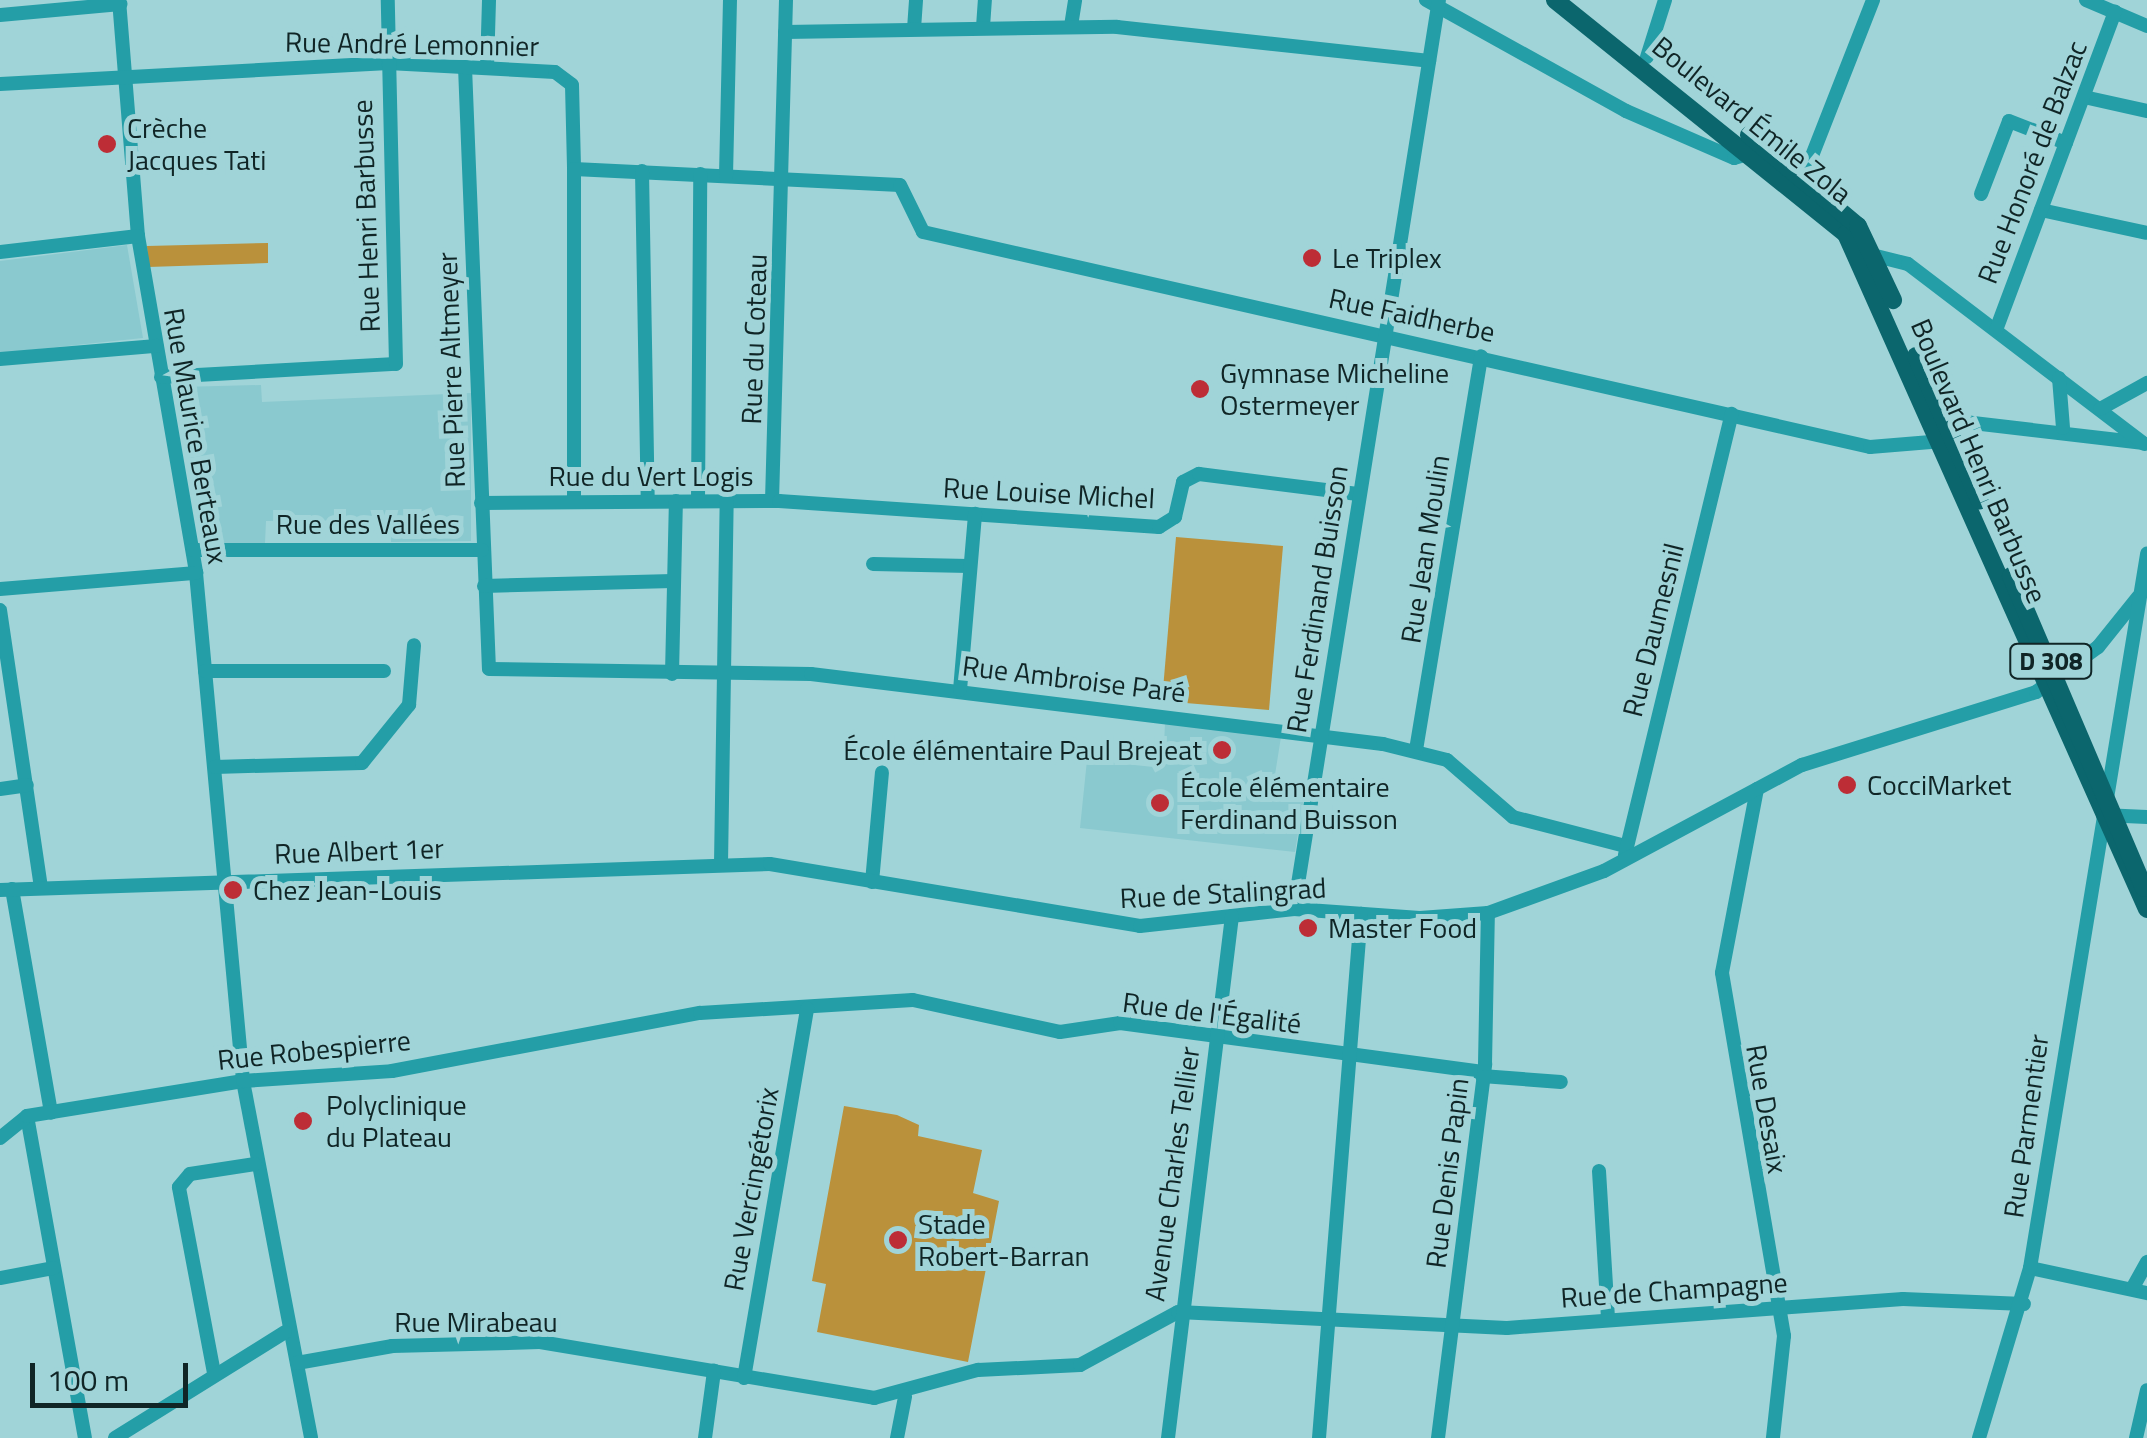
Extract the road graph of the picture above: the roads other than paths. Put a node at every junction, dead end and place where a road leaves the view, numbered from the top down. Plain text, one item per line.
1 (388, 0) edge
2 (488, 0) edge
3 (730, 0) edge
4 (786, 0) edge
5 (916, 0) edge
6 (985, 0) edge
7 (1075, 0) edge
8 (1555, 0) edge
9 (1573, 0) edge
10 (1665, 0) edge
11 (1873, 0) edge
12 (2086, 0) edge
13 (120, 2) edge
14 (1434, 2) edge
15 (2115, 12) junction
16 (0, 15) edge
17 (1071, 26) junction
18 (2147, 26) edge
19 (982, 27) junction
20 (914, 29) junction
21 (786, 32) junction
22 (1647, 57) junction
23 (1429, 60) junction
24 (388, 63) junction
25 (465, 67) junction
26 (487, 68) junction
27 (126, 71) junction
28 (0, 84) edge
29 (2084, 97) junction
30 (2147, 111) edge
31 (2066, 144) junction
32 (1752, 152) junction
33 (1772, 153) junction
34 (574, 168) junction
35 (642, 171) junction
36 (700, 174) junction
37 (726, 176) junction
38 (785, 180) junction
39 (1802, 184) junction
40 (1981, 194) dead end
41 (2041, 210) junction
42 (2147, 233) edge
43 (138, 236) junction
44 (0, 252) edge
45 (1866, 253) junction
46 (1996, 330) junction
47 (1385, 334) junction
48 (156, 346) junction
49 (1481, 356) junction
50 (0, 359) edge
51 (161, 377) junction
52 (2059, 378) junction
53 (2147, 382) edge
54 (2100, 409) junction
55 (1732, 414) junction
56 (2063, 428) junction
57 (1944, 432) junction
58 (2145, 444) edge
59 (1358, 494) junction
60 (574, 499) junction
61 (648, 500) junction
62 (676, 500) junction
63 (698, 501) junction
64 (727, 501) junction
65 (772, 501) junction
66 (481, 503) junction
67 (820, 504) joint
68 (974, 514) junction
69 (193, 550) junction
70 (482, 550) junction
71 (2147, 554) edge
72 (873, 564) dead end
73 (970, 566) junction
74 (196, 573) junction
75 (674, 582) junction
76 (484, 586) junction
77 (0, 590) edge
78 (2138, 597) junction
79 (0, 610) edge
80 (2140, 640) edge
81 (414, 645) dead end
82 (489, 669) joint
83 (205, 671) junction
84 (384, 671) dead end
85 (672, 674) junction
86 (723, 674) junction
87 (2052, 682) junction
88 (960, 690) junction
89 (1320, 735) junction
90 (1416, 750) junction
91 (215, 767) junction
92 (882, 772) dead end
93 (27, 785) junction
94 (0, 789) edge
95 (2104, 789) junction
96 (1757, 790) junction
97 (2108, 814) junction
98 (2147, 818) edge
99 (1625, 852) junction
100 (721, 864) junction
101 (225, 881) junction
102 (872, 882) junction
103 (41, 886) junction
104 (6, 889) edge
105 (2147, 898) edge
106 (2147, 908) edge
107 (1294, 909) junction
108 (1488, 913) junction
109 (1361, 914) junction
110 (1232, 916) junction
111 (807, 1008) junction
112 (700, 1013) joint
113 (1216, 1036) junction
114 (1350, 1055) junction
115 (1482, 1074) junction
116 (243, 1081) junction
117 (1561, 1082) dead end
118 (51, 1113) junction
119 (27, 1116) junction
120 (0, 1138) edge
121 (255, 1164) junction
122 (1599, 1170) dead end
123 (2147, 1262) edge
124 (54, 1268) junction
125 (2030, 1268) junction
126 (0, 1278) edge
127 (2140, 1291) edge
128 (2024, 1304) junction
129 (1778, 1307) junction
130 (1178, 1312) junction
131 (1328, 1318) junction
132 (1608, 1320) junction
133 (1449, 1324) junction
134 (286, 1332) junction
135 (297, 1363) junction
136 (714, 1371) junction
137 (214, 1373) junction
138 (744, 1378) junction
139 (2147, 1390) edge
140 (905, 1397) junction
141 (85, 1438) edge
142 (115, 1438) edge
143 (311, 1438) edge
144 (705, 1438) edge
145 (898, 1438) edge
146 (1168, 1438) edge
147 (1319, 1438) edge
148 (1438, 1438) edge
149 (1773, 1438) edge
150 (1979, 1438) edge
151 (2136, 1438) edge

1 - 24 street, Rue Henri Barbusse
2 - 26 street
3 - 37 street
4 - 21 street, Rue du Coteau
5 - 20 street
6 - 19 street
7 - 17 street
8 - 32 main road, Boulevard Émile Zola / D 308
9 - 22 main road, Boulevard Émile Zola / D 308
10 - 22 street
11 - 39 street
12 - 15 street
13 - 16 street
13 - 27 street, Rue Maurice Berteaux
14 - 23 street, Rue Ferdinand Buisson
14 - 32 street
15 - 18 street
15 - 29 street, Rue Honoré de Balzac
17 - 19 street
17 - 23 street
19 - 20 street
20 - 21 street
21 - 38 street, Rue du Coteau
22 - 33 main road, Boulevard Émile Zola / D 308
23 - 47 street, Rue Ferdinand Buisson
24 - 25 street, Rue André Lemonnier
24 - 27 street, Rue André Lemonnier
24 - 51 street, Rue Henri Barbusse
25 - 26 street, Rue André Lemonnier
25 - 66 street, Rue Pierre Altmeyer
26 - 34 street, Rue André Lemonnier
27 - 28 street, Rue André Lemonnier
27 - 43 street, Rue Maurice Berteaux
29 - 30 street
29 - 31 street, Rue Honoré de Balzac
31 - 40 street
31 - 41 street, Rue Honoré de Balzac
32 - 33 street
32 - 39 main road, Boulevard Émile Zola / D 308
33 - 39 main road, Boulevard Émile Zola / D 308
34 - 35 street
34 - 60 street
35 - 36 street
35 - 61 street
36 - 37 street
36 - 63 street
37 - 38 street
38 - 47 street, Rue Faidherbe
38 - 65 street, Rue du Coteau
39 - 45 main road, Boulevard Émile Zola / D 308
41 - 42 street
41 - 46 street, Rue Honoré de Balzac
43 - 44 street
43 - 48 street, Rue Maurice Berteaux
45 - 46 street
45 - 57 main road, Boulevard Henri Barbusse / D 308
46 - 52 street
47 - 49 street, Rue Faidherbe
47 - 59 street, Rue Ferdinand Buisson
48 - 50 street
48 - 51 street, Rue Maurice Berteaux
49 - 55 street, Rue Faidherbe
49 - 90 street, Rue Jean Moulin
51 - 69 street, Rue Maurice Berteaux
52 - 54 street
52 - 56 street
53 - 54 street
54 - 58 street
55 - 57 street, Rue Faidherbe
55 - 99 street, Rue Daumesnil
56 - 57 street, Rue Faidherbe
56 - 58 street, Rue Faidherbe
57 - 87 main road, Boulevard Henri Barbusse / D 308
59 - 68 street, Rue Louise Michel
59 - 89 street, Rue Ferdinand Buisson
60 - 61 street, Rue du Vert Logis
60 - 66 street, Rue du Vert Logis
61 - 62 street, Rue du Vert Logis
62 - 63 street, Rue du Vert Logis
62 - 75 street
63 - 64 street, Rue du Vert Logis
64 - 65 street, Rue du Vert Logis
64 - 86 street
65 - 67 street, Rue du Vert Logis
66 - 70 street, Rue Pierre Altmeyer
67 - 68 street, Rue Louise Michel
68 - 73 street
69 - 70 street, Rue des Vallées
69 - 74 street, Rue Maurice Berteaux
70 - 76 street, Rue Pierre Altmeyer
71 - 78 street
72 - 73 street
73 - 88 street
74 - 77 street
74 - 83 street, Rue Maurice Berteaux
75 - 76 street
75 - 85 street
76 - 82 street, Rue Pierre Altmeyer
78 - 80 street
78 - 87 street
79 - 93 street
80 - 95 street
81 - 91 street
82 - 85 street, Rue Ambroise Paré
83 - 84 street
83 - 91 street, Rue Maurice Berteaux
85 - 86 street, Rue Ambroise Paré
86 - 88 street, Rue Ambroise Paré
86 - 100 street
87 - 95 main road, Boulevard Henri Barbusse / D 308
87 - 96 street, Rue de Stalingrad
87 - 97 main road, Boulevard Henri Barbusse / D 308
88 - 89 street, Rue Ambroise Paré
89 - 90 street, Rue Ambroise Paré
89 - 107 street, Rue Ferdinand Buisson
90 - 99 street, Rue Ambroise Paré
91 - 101 street, Rue Maurice Berteaux
92 - 102 street
93 - 94 street
93 - 103 street
95 - 97 main road, Boulevard Henri Barbusse / D 308
96 - 99 street, Rue de Stalingrad
96 - 129 street, Rue Desaix
97 - 98 street
97 - 105 main road, Boulevard Henri Barbusse / D 308
97 - 106 main road, Boulevard Henri Barbusse / D 308
97 - 125 street, Rue Parmentier
99 - 108 street, Rue de Stalingrad
100 - 101 street, Rue Albert 1er
100 - 102 street, Rue de Stalingrad
101 - 103 street, Rue Albert 1er
101 - 116 street, Rue Maurice Berteaux
102 - 110 street, Rue de Stalingrad
103 - 104 street, Rue Albert 1er
104 - 118 street
107 - 109 street, Rue de Stalingrad
107 - 110 street, Rue de Stalingrad
108 - 109 street, Rue de Stalingrad
108 - 115 street, Rue Denis Papin
109 - 114 street
110 - 113 street, Avenue Charles Tellier
111 - 112 street, Rue de l'Égalité
111 - 113 street, Rue de l'Égalité
111 - 138 street, Rue Vercingétorix
112 - 116 street, Rue Robespierre
113 - 114 street, Rue de l'Égalité
113 - 130 street, Avenue Charles Tellier
114 - 115 street, Rue de l'Égalité
114 - 131 street
115 - 117 street, Rue de l'Égalité
115 - 133 street, Rue Denis Papin
116 - 118 street, Rue Robespierre
116 - 121 street, Rue Maurice Berteaux
118 - 119 street, Rue Robespierre
119 - 120 street
119 - 124 street
121 - 134 street, Rue Maurice Berteaux
121 - 137 street
122 - 132 street
123 - 127 street
124 - 126 street
124 - 141 street
125 - 127 street
125 - 128 street, Rue Parmentier
128 - 129 street, Rue de Champagne
128 - 150 street, Rue Parmentier
129 - 132 street, Rue de Champagne
129 - 149 street, Rue Desaix
130 - 131 street, Rue de Champagne
130 - 140 street
130 - 146 street, Avenue Charles Tellier
131 - 133 street, Rue de Champagne
131 - 147 street
132 - 133 street, Rue de Champagne
133 - 148 street, Rue Denis Papin
134 - 135 street, Rue Maurice Berteaux
134 - 137 street
135 - 136 street, Rue Mirabeau
135 - 143 street, Rue Maurice Berteaux
136 - 138 street, Rue Mirabeau
136 - 144 street
137 - 142 street
138 - 140 street, Rue Mirabeau
139 - 151 street
140 - 145 street

